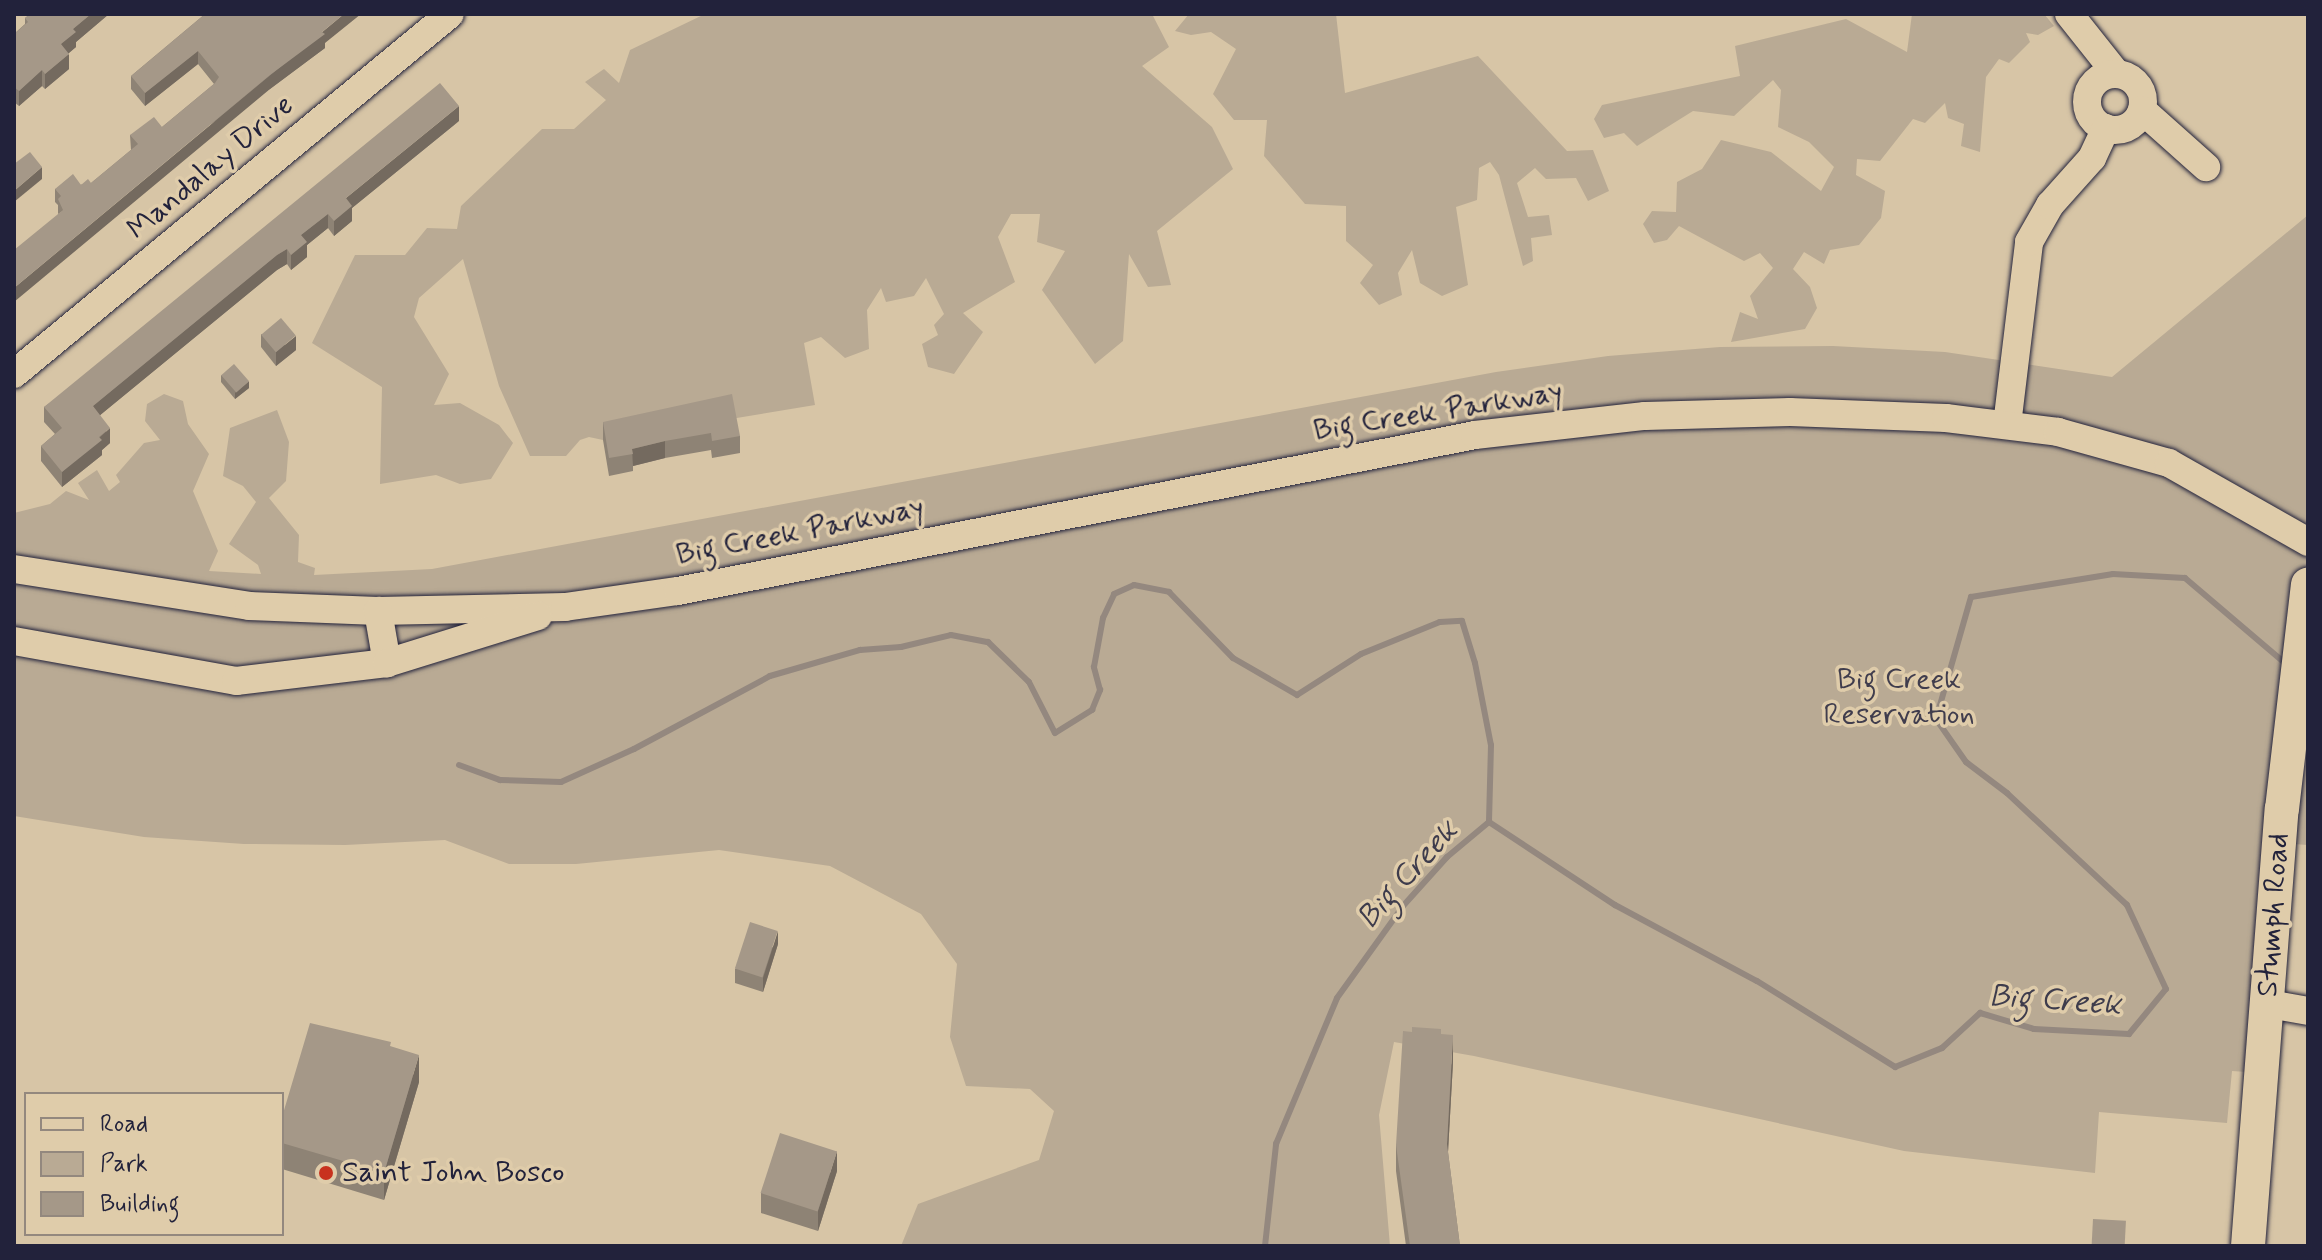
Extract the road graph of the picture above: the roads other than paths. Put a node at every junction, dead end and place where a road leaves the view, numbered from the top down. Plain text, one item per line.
1 (450, 14) edge
2 (2069, 14) edge
3 (2116, 73) junction
4 (2142, 110) junction
5 (2106, 128) junction
6 (2206, 167) dead end
7 (14, 374) edge
8 (2007, 425) junction
9 (2308, 542) edge
10 (14, 569) edge
11 (2306, 596) edge
12 (565, 607) junction
13 (378, 611) junction
14 (14, 641) edge
15 (387, 663) junction
16 (2269, 1004) junction
17 (2308, 1011) edge
18 (2248, 1246) edge

1 - 7 street, Mandalay Drive
2 - 3 street
3 - 4 street
3 - 5 street
4 - 5 street
4 - 6 street
5 - 8 street
8 - 9 street, Big Creek Parkway
8 - 12 street, Big Creek Parkway
10 - 13 street, Big Creek Parkway
11 - 16 main road, Stumph Road
12 - 13 street, Big Creek Parkway
12 - 15 street, Big Creek Parkway
13 - 15 street
14 - 15 street, Big Creek Parkway
16 - 17 street
16 - 18 main road, Stumph Road

